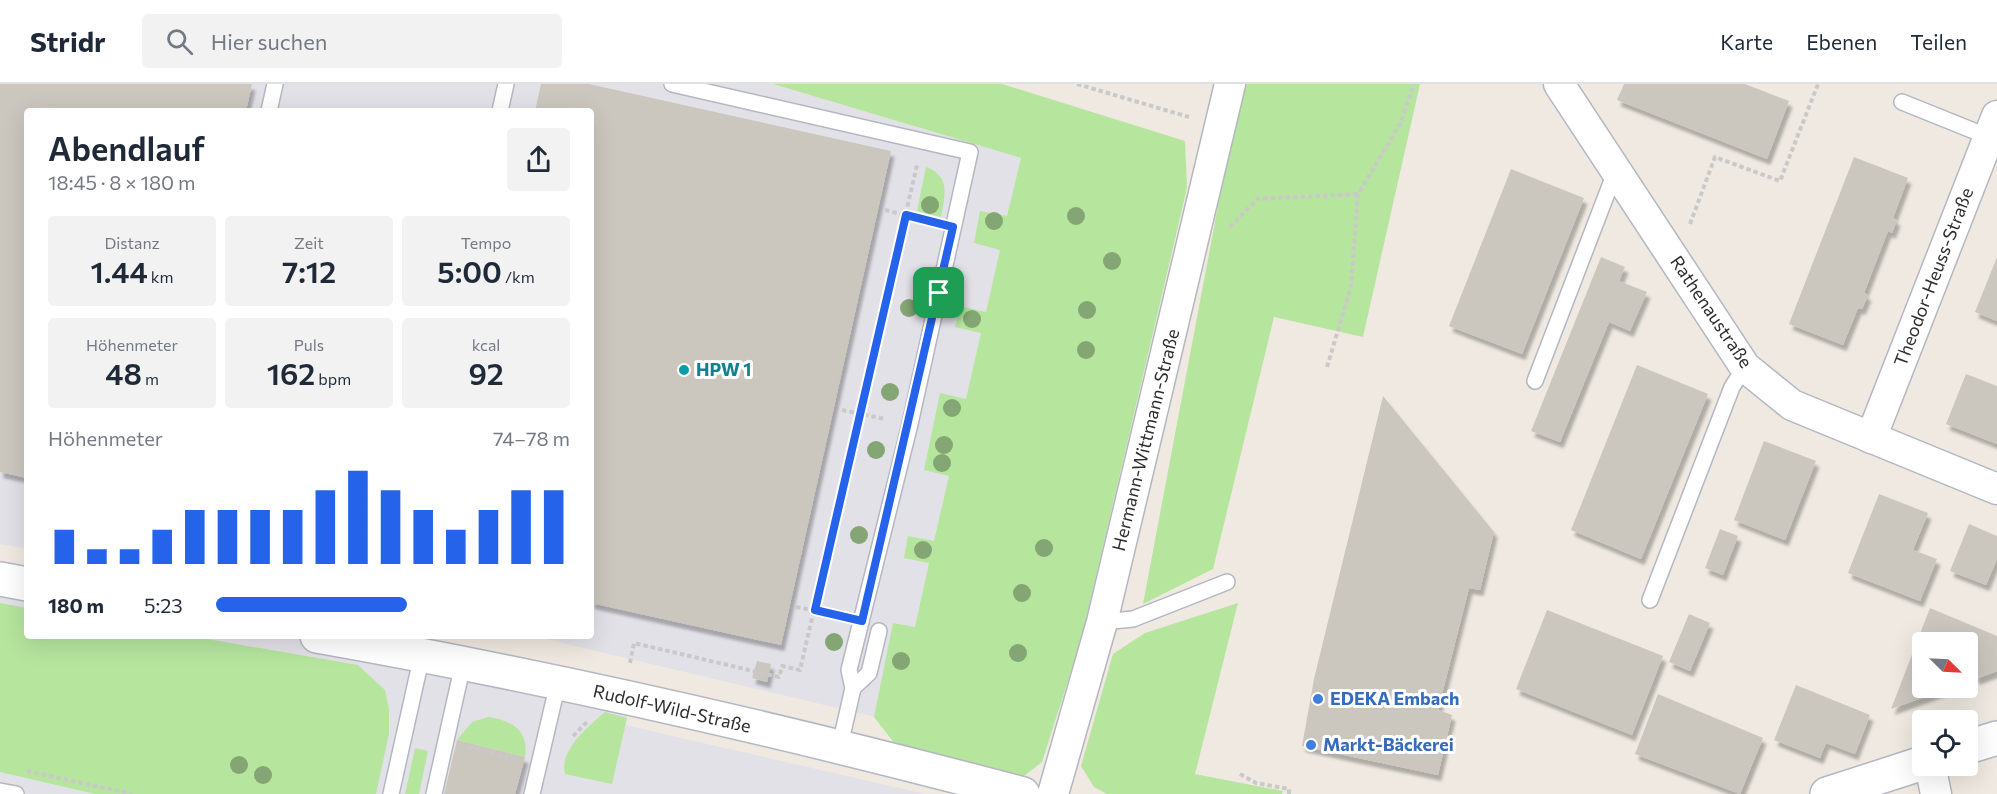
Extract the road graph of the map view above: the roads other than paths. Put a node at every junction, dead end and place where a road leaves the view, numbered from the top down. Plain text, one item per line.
1 (275, 84) edge
2 (506, 84) edge
3 (672, 84) edge
4 (1230, 84) edge
5 (1559, 84) edge
6 (1902, 102) dead end
7 (270, 108) edge
8 (501, 108) edge
9 (1993, 126) edge
10 (1616, 171) junction
11 (1745, 367) junction
12 (1535, 381) dead end
13 (1870, 438) junction
14 (1997, 489) edge
15 (0, 579) edge
16 (1227, 582) dead end
17 (24, 583) edge
18 (1650, 600) dead end
19 (1102, 622) junction
20 (879, 631) dead end
21 (334, 639) edge
22 (422, 655) junction
23 (464, 664) junction
24 (558, 683) junction
25 (853, 688) junction
26 (1997, 738) edge
27 (1978, 744) edge
28 (840, 745) junction
29 (1912, 767) edge
30 (1932, 776) edge
31 (0, 790) edge
32 (16, 794) edge
33 (391, 794) edge
34 (434, 794) edge
35 (532, 794) edge
36 (1023, 794) edge
37 (1053, 794) edge
38 (1827, 794) edge
39 (1936, 794) edge

1 - 7 lane
2 - 8 lane
3 - 25 lane
4 - 19 street, Hermann-Wittmann-Straße
5 - 10 street, Rathenaustraße
6 - 9 lane
9 - 13 street, Theodor-Heuss-Straße
10 - 11 street, Rathenaustraße
10 - 12 lane
11 - 13 street, Rathenaustraße
11 - 18 lane
13 - 14 street, Rathenaustraße
15 - 17 street
16 - 19 lane
19 - 37 street, Hermann-Wittmann-Straße
20 - 25 lane
21 - 22 street, Rudolf-Wild-Straße
22 - 23 street, Rudolf-Wild-Straße
22 - 33 lane
23 - 24 street, Rudolf-Wild-Straße
23 - 34 lane
24 - 28 street, Rudolf-Wild-Straße
24 - 35 lane
25 - 28 lane
26 - 27 street
28 - 36 street, Rudolf-Wild-Straße
29 - 38 street
30 - 39 street
31 - 32 lane

